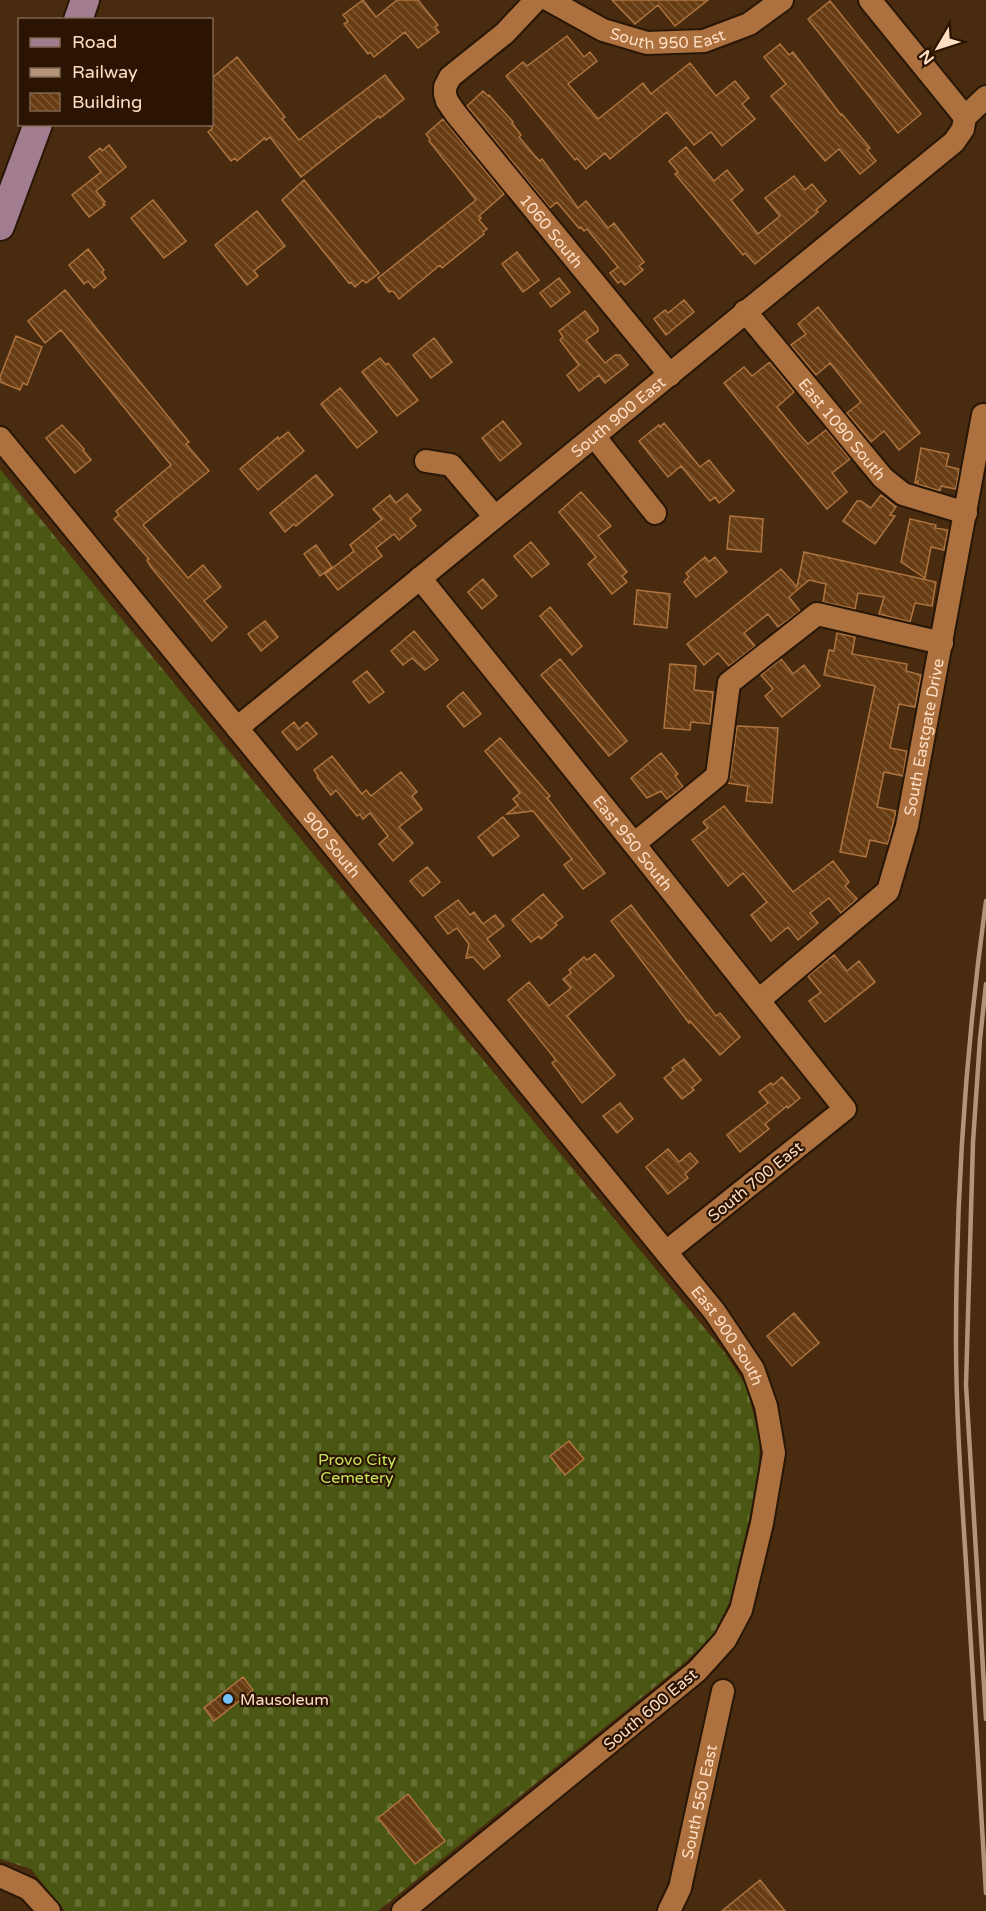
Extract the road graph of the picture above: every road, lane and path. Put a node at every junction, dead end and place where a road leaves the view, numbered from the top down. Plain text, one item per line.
1 (86, 0) edge
2 (536, 0) edge
3 (549, 0) edge
4 (782, 0) edge
5 (870, 0) edge
6 (79, 18) edge
7 (986, 97) edge
8 (965, 117) junction
9 (37, 126) edge
10 (8, 180) edge
11 (0, 226) edge
12 (745, 311) junction
13 (670, 375) junction
14 (983, 415) dead end
15 (594, 436) junction
16 (0, 438) edge
17 (426, 461) dead end
18 (655, 513) dead end
19 (966, 513) junction
20 (495, 517) junction
21 (420, 578) junction
22 (942, 643) junction
23 (237, 728) junction
24 (634, 844) junction
25 (759, 1000) junction
26 (845, 1109) joint
27 (666, 1252) junction
28 (771, 1430) joint
29 (723, 1691) dead end
30 (0, 1876) edge
31 (49, 1911) edge
32 (404, 1911) edge
33 (669, 1911) edge

1 - 6 main road
2 - 13 street, 1060 South
3 - 4 street, South 950 East
5 - 8 street
7 - 8 street, South 900 East
8 - 12 street, South 900 East
9 - 10 main road
10 - 11 main road
12 - 13 street, South 900 East
12 - 19 street, East 1090 South
13 - 15 street, South 900 East
14 - 19 street, South Eastgate Drive
15 - 18 street
15 - 20 street, South 900 East
16 - 23 street, 900 South
17 - 20 street
19 - 22 street, South Eastgate Drive
20 - 21 street, South 900 East
21 - 23 street, South 900 East
21 - 24 street, East 950 South
22 - 24 street
22 - 25 street, South Eastgate Drive
23 - 27 street, 900 South
24 - 25 street, East 950 South
25 - 26 street, East 950 South
26 - 27 street, South 700 East
27 - 28 street, East 900 South
28 - 32 street, South 600 East
29 - 33 street, South 550 East
30 - 31 street

